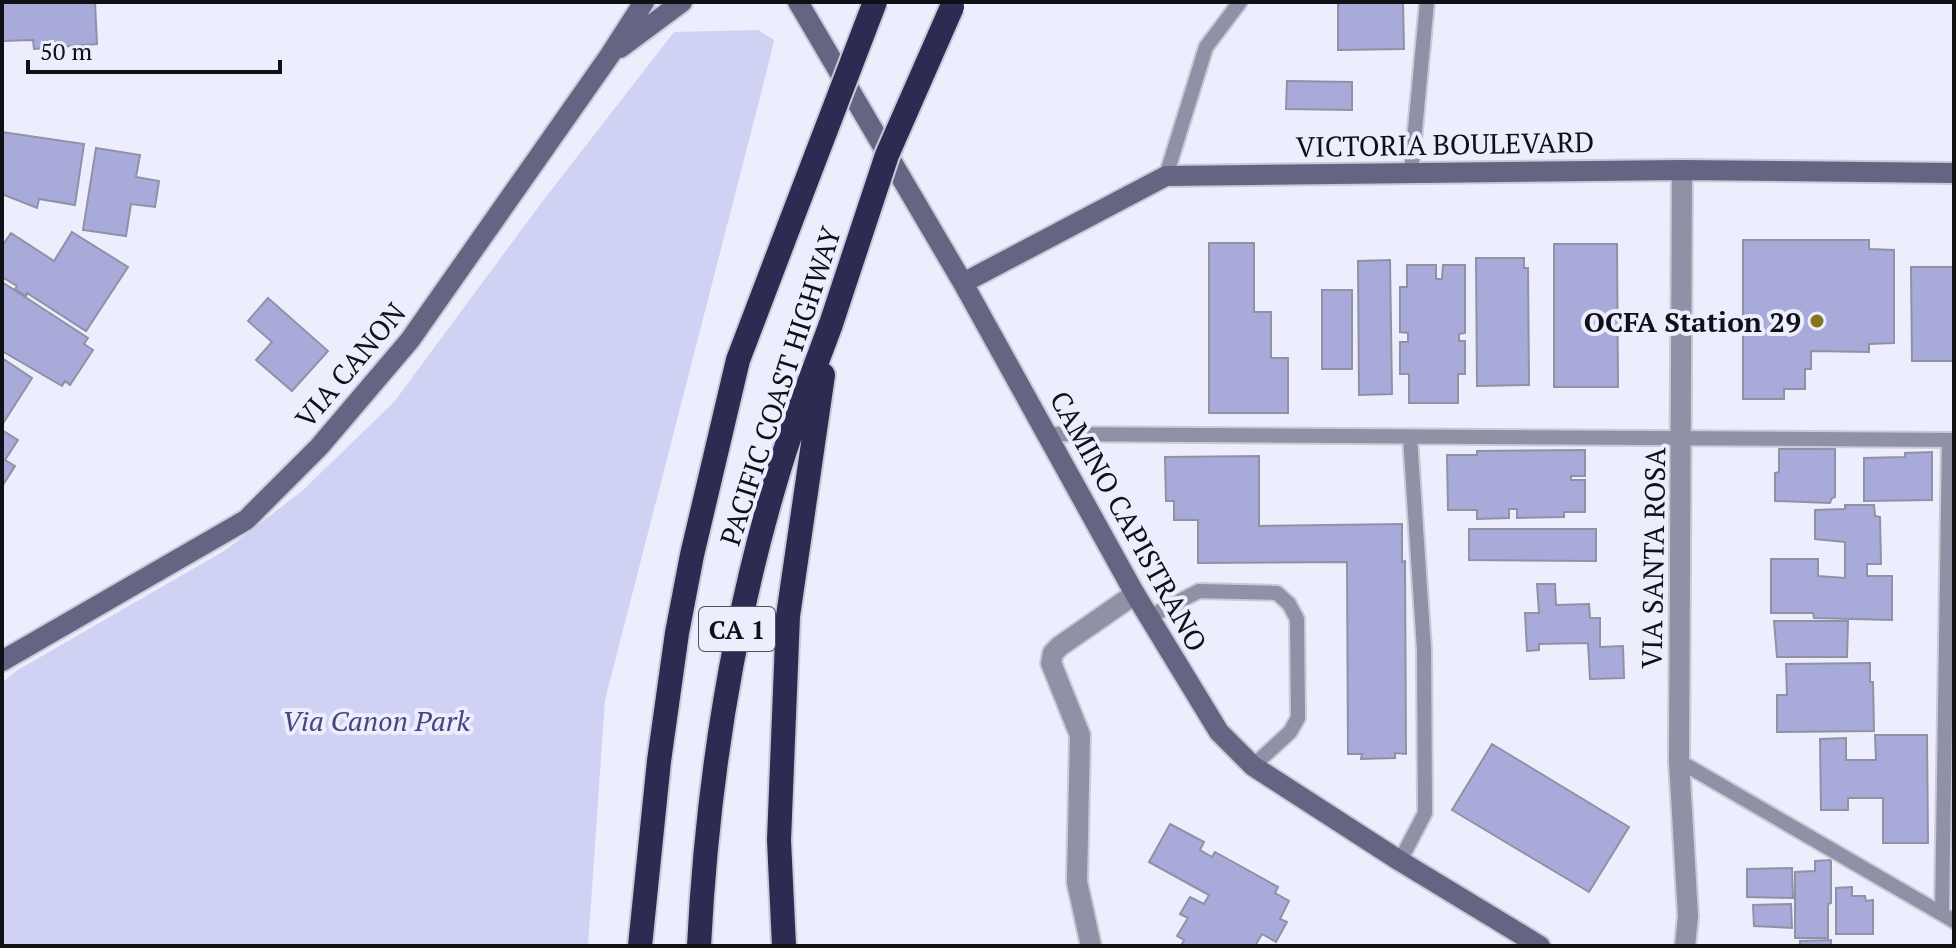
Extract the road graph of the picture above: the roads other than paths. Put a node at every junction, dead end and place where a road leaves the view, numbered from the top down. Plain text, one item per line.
1 (644, 2) edge
2 (682, 2) edge
3 (798, 2) edge
4 (875, 2) edge
5 (1240, 2) edge
6 (1427, 2) edge
7 (953, 4) edge
8 (610, 55) junction
9 (1682, 170) junction
10 (1411, 173) junction
11 (1954, 173) edge
12 (1166, 176) junction
13 (963, 283) junction
14 (831, 324) junction
15 (1048, 434) junction
16 (1410, 437) junction
17 (1682, 439) junction
18 (1952, 440) edge
19 (1135, 594) junction
20 (1149, 617) junction
21 (2, 661) edge
22 (1679, 761) junction
23 (1253, 766) junction
24 (1400, 861) junction
25 (1948, 918) edge
26 (640, 946) edge
27 (699, 946) edge
28 (784, 946) edge
29 (1091, 946) edge
30 (1540, 946) edge
31 (1685, 946) edge

1 - 8 main road, VIA CANON
2 - 8 main road
3 - 13 main road, CAMINO CAPISTRANO
4 - 26 highway, PACIFIC COAST HIGHWAY / CA 1, bridge
5 - 12 lane
6 - 10 lane
7 - 14 highway, PACIFIC COAST HIGHWAY / CA 1, bridge
8 - 21 main road, VIA CANON
9 - 10 main road, VICTORIA BOULEVARD
9 - 11 main road, VICTORIA BOULEVARD
9 - 17 street, VIA SANTA ROSA
10 - 12 main road, VICTORIA BOULEVARD
12 - 13 main road, VICTORIA BOULEVARD
13 - 15 main road, CAMINO CAPISTRANO
14 - 27 highway, PACIFIC COAST HIGHWAY / CA 1
14 - 28 highway
15 - 16 lane
15 - 19 main road, CAMINO CAPISTRANO
16 - 17 lane
16 - 24 lane
17 - 18 lane
17 - 22 street, VIA SANTA ROSA
18 - 25 lane
19 - 20 main road, CAMINO CAPISTRANO
19 - 29 street
20 - 23 main road, CAMINO CAPISTRANO
20 - 23 lane
22 - 25 lane
22 - 31 street, VIA SANTA ROSA
23 - 24 main road, CAMINO CAPISTRANO
24 - 30 main road, CAMINO CAPISTRANO

